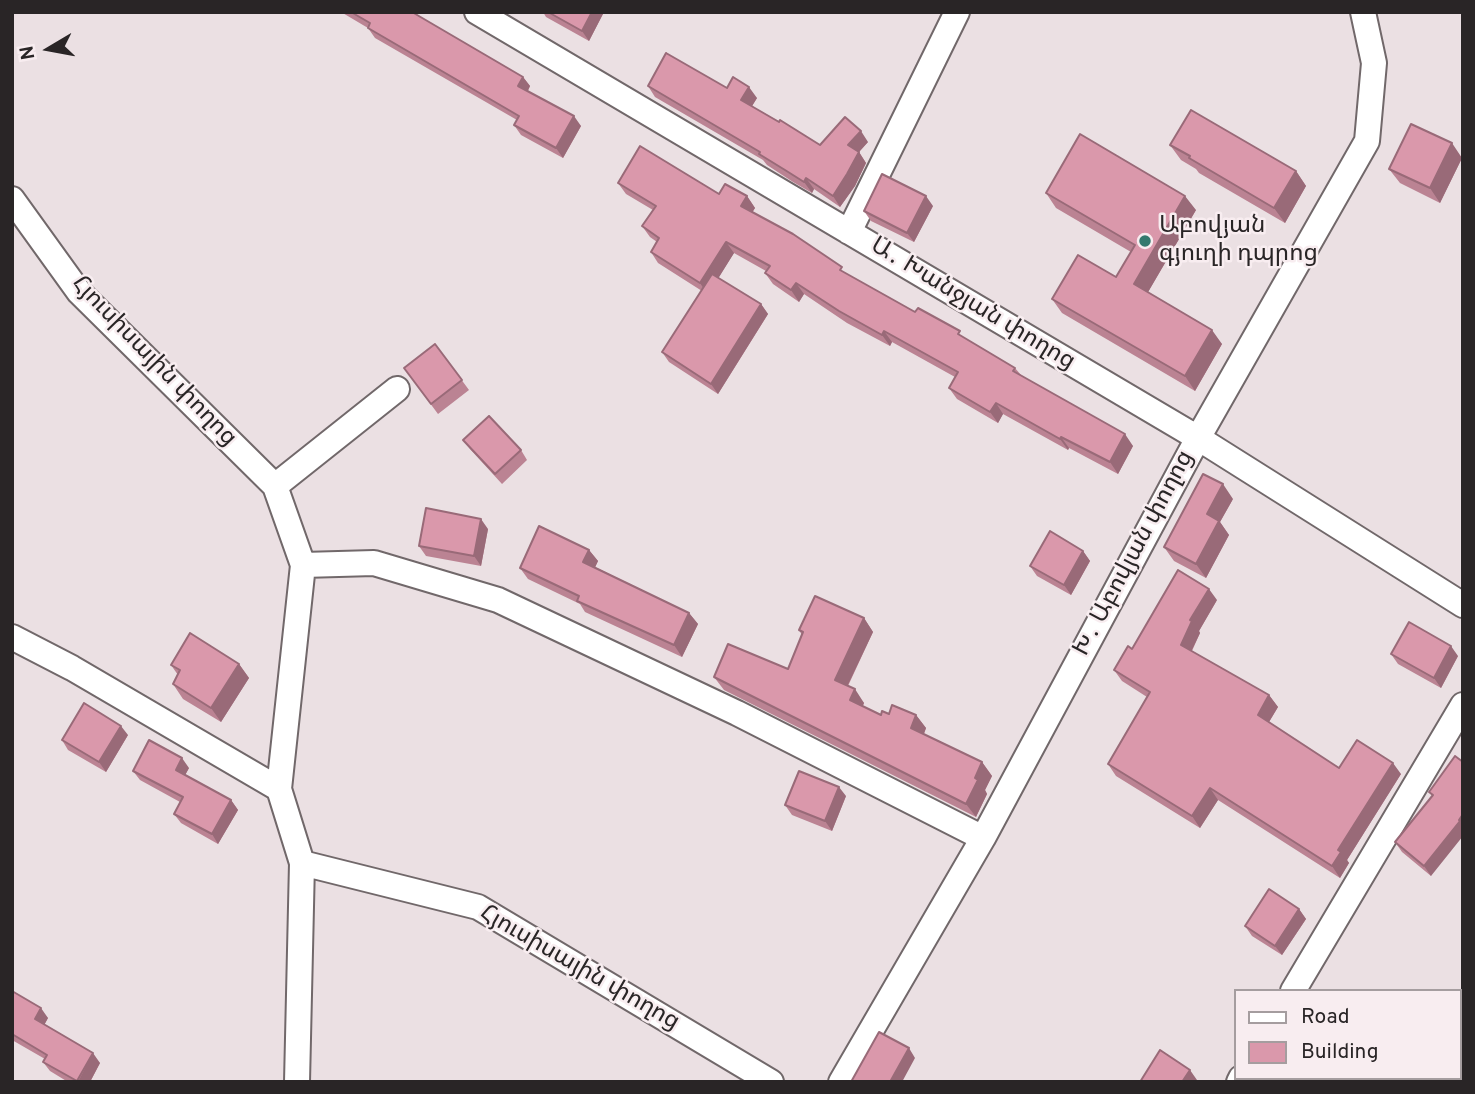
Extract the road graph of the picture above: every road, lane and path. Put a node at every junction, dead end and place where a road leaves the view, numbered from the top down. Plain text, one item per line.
1 (477, 12) edge
2 (957, 12) edge
3 (1363, 12) edge
4 (12, 199) edge
5 (849, 232) junction
6 (397, 389) dead end
7 (1198, 438) junction
8 (275, 486) junction
9 (303, 565) junction
10 (1463, 605) edge
11 (12, 637) edge
12 (1463, 705) edge
13 (279, 789) junction
14 (983, 838) junction
15 (302, 863) junction
16 (1294, 989) edge
17 (297, 1082) edge
18 (771, 1082) edge
19 (841, 1082) edge

1 - 5 street, Ա․ Խանջյան փողոց
2 - 5 street
3 - 7 street, Խ․ Աբովյան փողոց
4 - 8 street, Հյուսիսային փողոց
5 - 7 street, Ա․ Խանջյան փողոց
6 - 8 street
7 - 10 street, Ա․ Խանջյան փողոց
7 - 14 street, Խ․ Աբովյան փողոց
8 - 9 street, Հյուսիսային փողոց
9 - 13 street, Հյուսիսային փողոց
9 - 14 street
11 - 13 street
12 - 16 street
13 - 15 street, Հյուսիսային փողոց
14 - 19 street, Խ․ Աբովյան փողոց
15 - 17 street
15 - 18 street, Հյուսիսային փողոց

